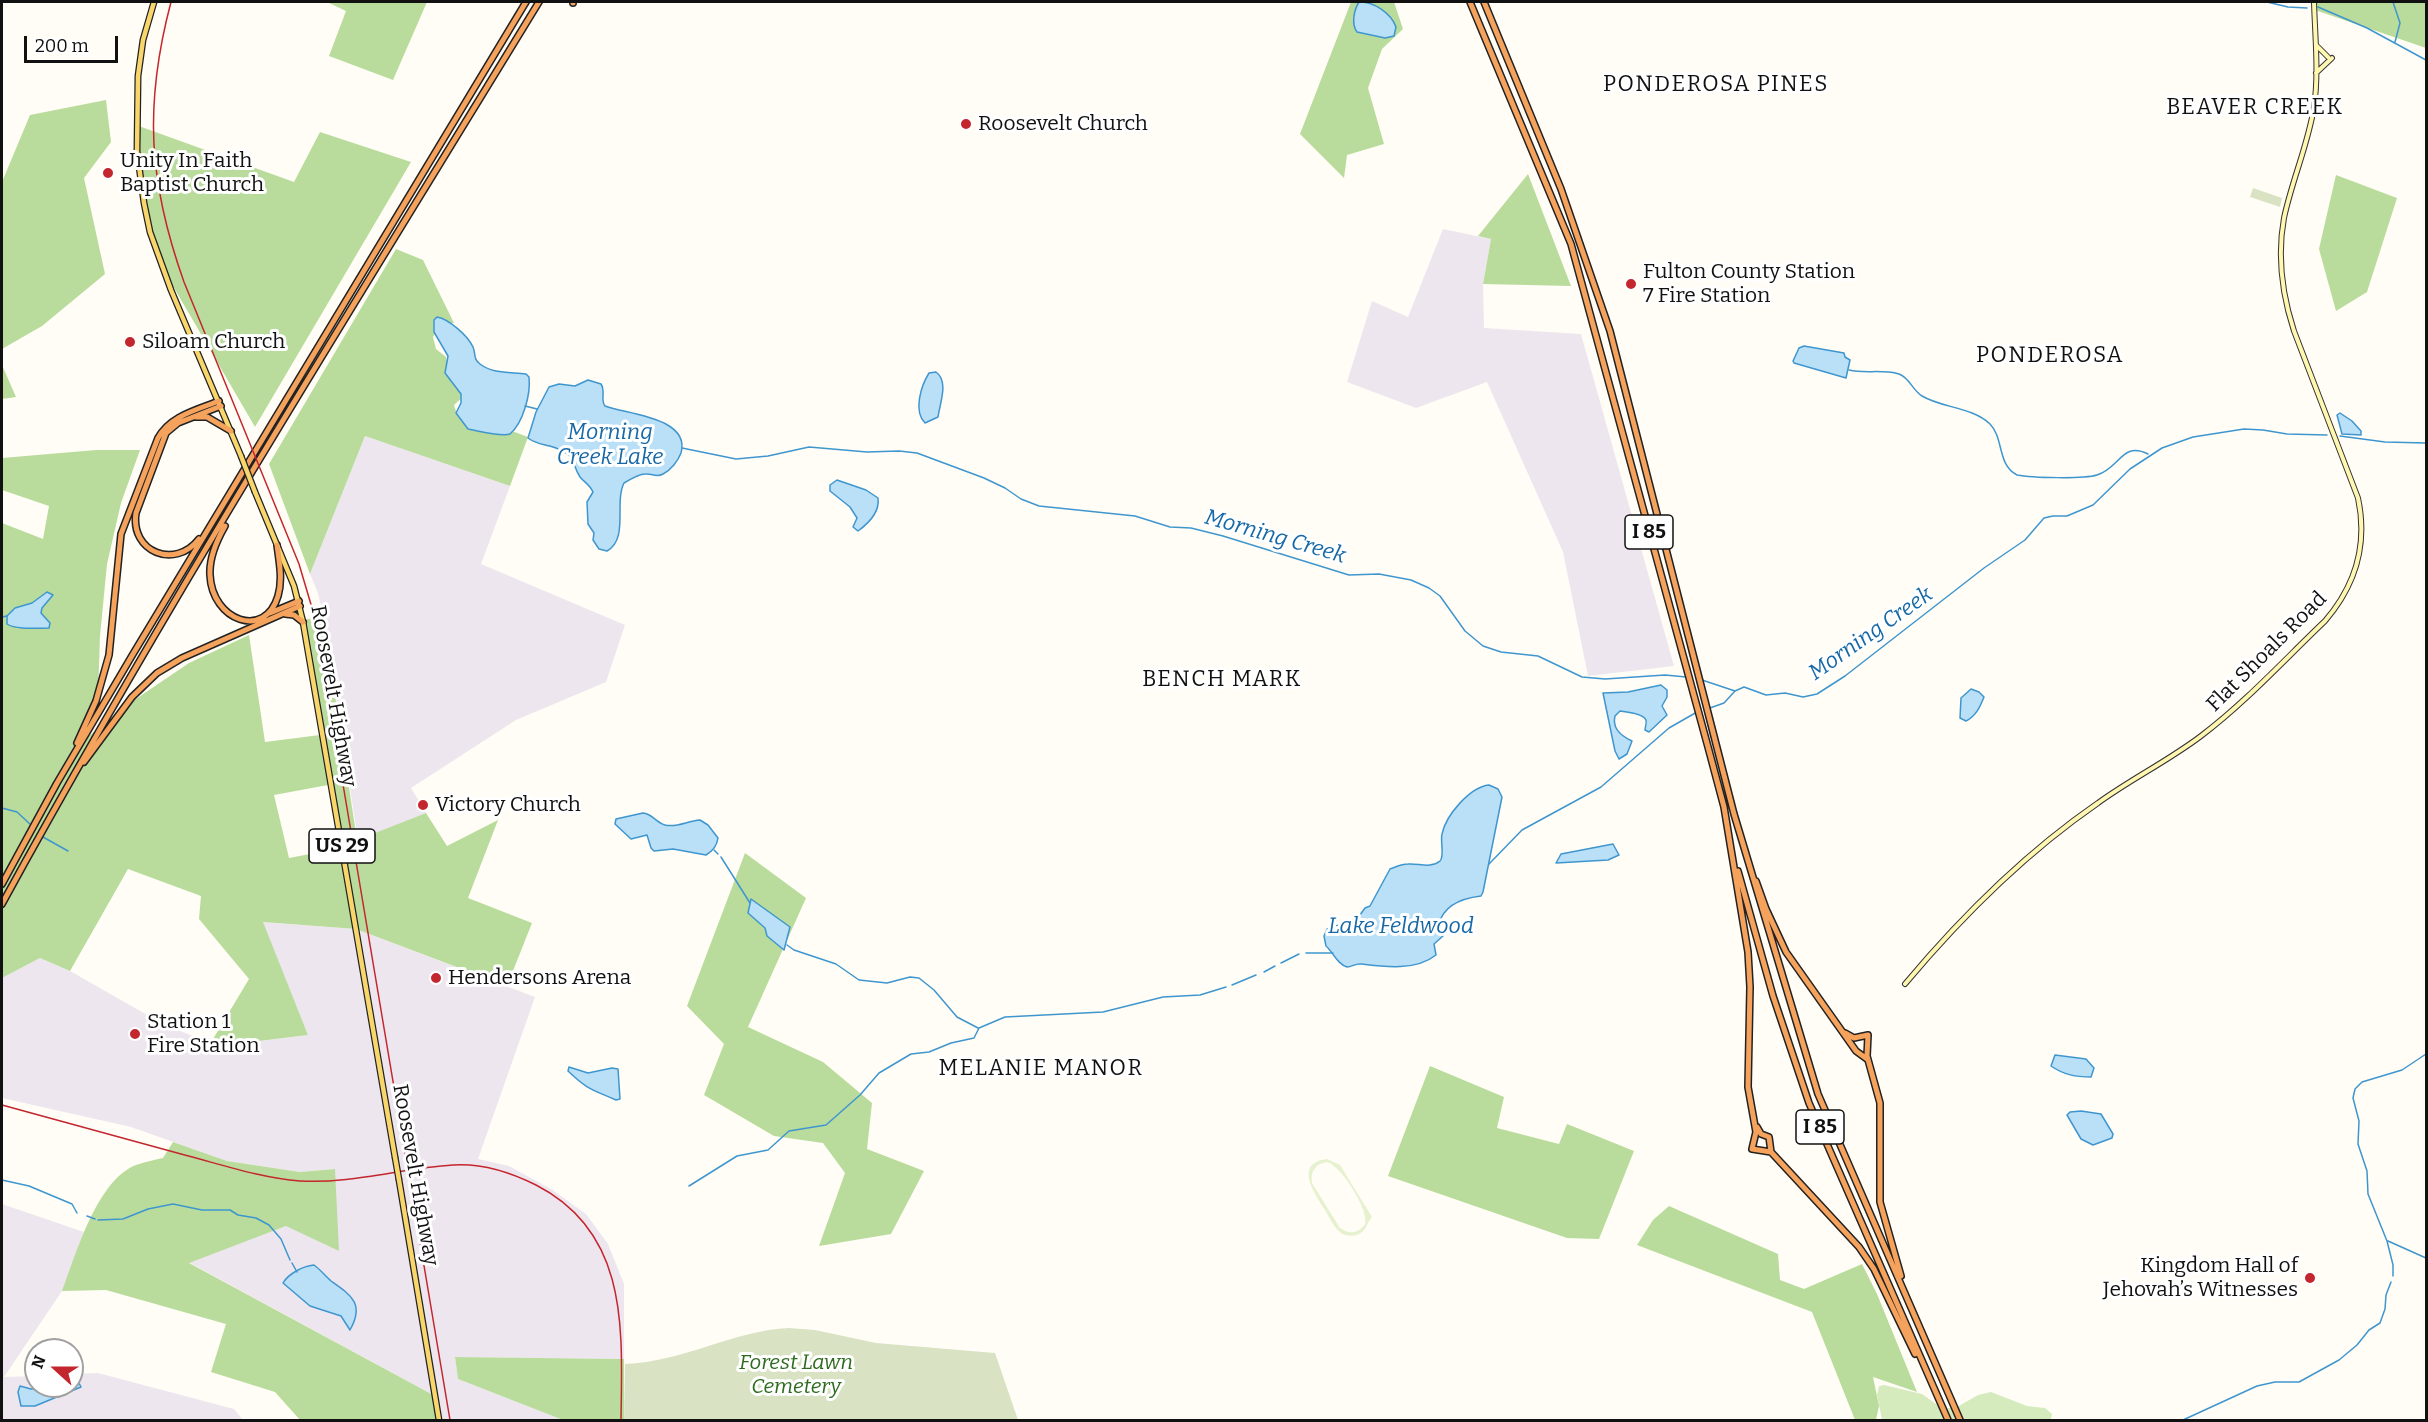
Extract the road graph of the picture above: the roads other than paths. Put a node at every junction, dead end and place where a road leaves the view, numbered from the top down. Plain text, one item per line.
1 (154, 2) edge
2 (526, 2) edge
3 (539, 2) edge
4 (1470, 2) edge
5 (1484, 2) edge
6 (2314, 2) edge
7 (2315, 44) junction
8 (2316, 73) junction
9 (220, 403) junction
10 (188, 418) junction
11 (231, 431) junction
12 (245, 485) junction
13 (215, 519) junction
14 (277, 545) junction
15 (299, 604) junction
16 (264, 615) junction
17 (280, 615) junction
18 (303, 622) junction
19 (57, 783) junction
20 (62, 793) junction
21 (1734, 814) junction
22 (1730, 843) junction
23 (2, 884) edge
24 (2, 903) edge
25 (1905, 984) dead end
26 (1845, 1033) junction
27 (1868, 1060) junction
28 (1756, 1126) junction
29 (1771, 1152) junction
30 (1909, 1301) junction
31 (1939, 1400) junction
32 (439, 1420) edge
33 (1948, 1420) edge
34 (1960, 1420) edge

1 - 9 main road, Roosevelt Highway / US 29
2 - 13 highway
3 - 12 highway
4 - 22 highway, I 85
5 - 21 highway, I 85
6 - 7 main road, Flat Shoals Road
7 - 8 main road, Flat Shoals Road
7 - 8 main road
8 - 25 main road, Flat Shoals Road
9 - 10 highway
9 - 11 main road, Roosevelt Highway / US 29
9 - 19 highway
10 - 11 highway
10 - 13 highway
11 - 14 main road, Roosevelt Highway / US 29, bridge
12 - 16 highway
12 - 20 highway
13 - 19 highway
14 - 15 main road, Roosevelt Highway / US 29
14 - 16 highway
15 - 16 highway
15 - 17 highway
15 - 18 main road, Roosevelt Highway / US 29
17 - 18 highway
17 - 20 highway
18 - 32 main road, Roosevelt Highway / US 29, bridge
19 - 23 highway
20 - 24 highway
21 - 26 highway
21 - 30 highway, I 85
22 - 28 highway
22 - 31 highway, I 85
26 - 27 highway
26 - 27 highway
27 - 30 highway
28 - 29 highway
28 - 29 highway
29 - 31 highway
30 - 34 highway, I 85
31 - 33 highway, I 85

